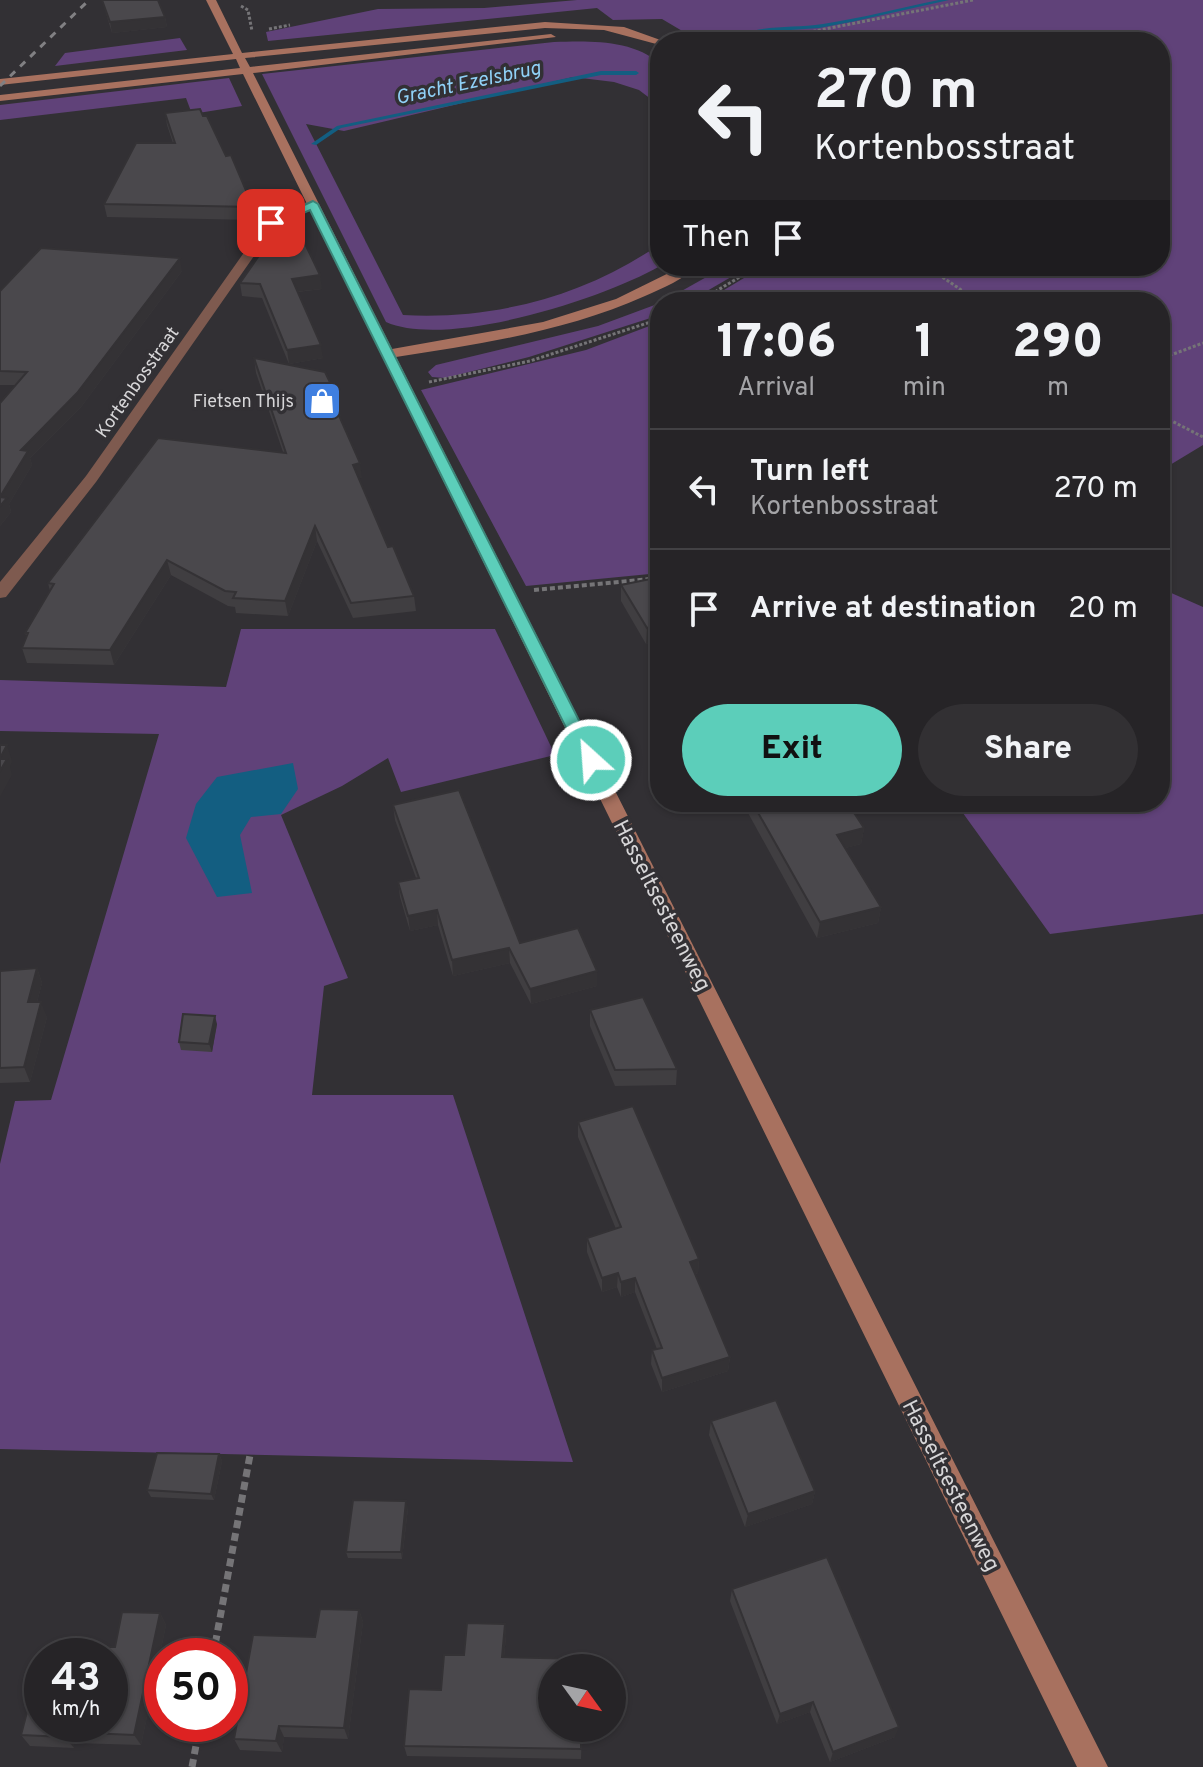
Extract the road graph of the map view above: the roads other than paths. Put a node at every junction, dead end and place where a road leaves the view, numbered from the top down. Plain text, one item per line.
1 (211, 0) edge
2 (650, 39) edge
3 (650, 51) edge
4 (0, 82) edge
5 (0, 98) edge
6 (313, 204) junction
7 (676, 276) edge
8 (388, 354) junction
9 (0, 593) edge
10 (1093, 1767) edge

1 - 6 main road, Hasseltsesteenweg
2 - 4 main road
3 - 5 main road
6 - 8 main road, Hasseltsesteenweg
6 - 9 street, Kortenbosstraat
7 - 8 main road
8 - 10 main road, Hasseltsesteenweg

